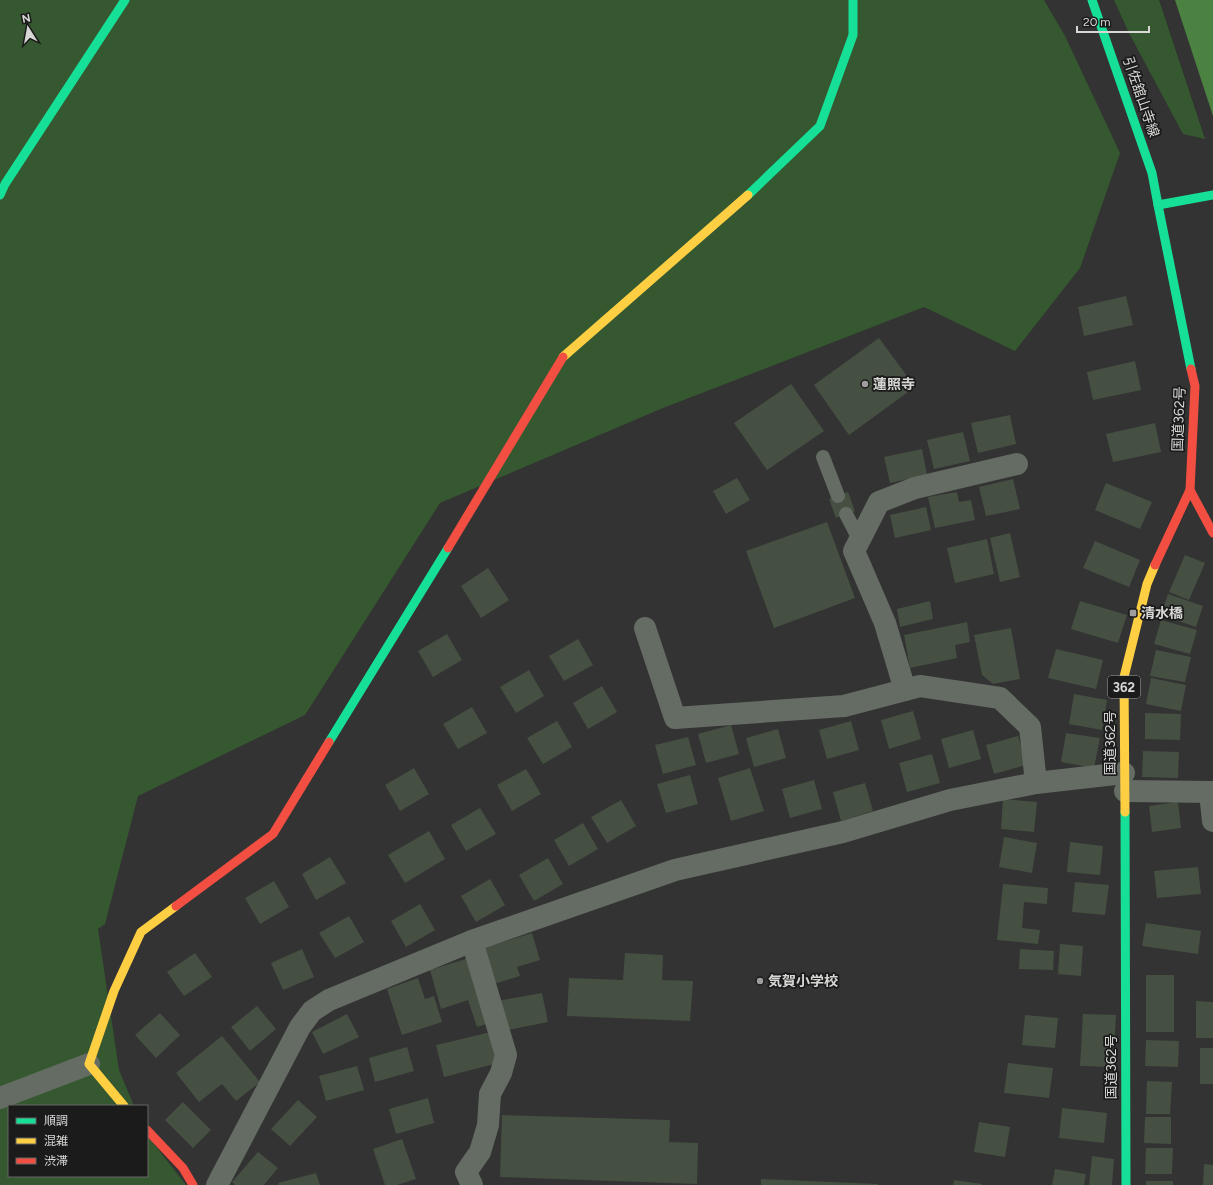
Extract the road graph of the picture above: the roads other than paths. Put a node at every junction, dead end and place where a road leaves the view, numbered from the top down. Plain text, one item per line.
1 (125, 0) edge
2 (852, 0) edge
3 (1092, 0) edge
4 (0, 195) edge
5 (1213, 195) edge
6 (1158, 205) junction
7 (823, 457) dead end
8 (1017, 464) dead end
9 (1190, 490) junction
10 (838, 496) dead end
11 (846, 514) dead end
12 (1213, 533) edge
13 (859, 539) junction
14 (645, 628) dead end
15 (905, 690) junction
16 (1125, 782) junction
17 (1036, 783) junction
18 (1212, 792) edge
19 (1213, 821) edge
20 (472, 941) junction
21 (89, 1064) junction
22 (0, 1098) edge
23 (123, 1105) edge
24 (148, 1131) edge
25 (193, 1185) edge
26 (217, 1185) edge
27 (472, 1185) edge
28 (1126, 1185) edge

1 - 4 main road
2 - 21 main road
3 - 6 main road, 引佐舘山寺線
5 - 6 main road
6 - 9 main road, 国道362号 / 362
7 - 10 lane
8 - 13 street
9 - 12 main road
9 - 16 main road, 国道362号 / 362
11 - 13 lane
13 - 15 street
14 - 15 street
15 - 17 street
16 - 17 street
16 - 18 street
16 - 28 main road, 国道362号 / 362
17 - 20 street
18 - 19 street
20 - 26 street
20 - 27 street
21 - 22 street
21 - 23 main road
24 - 25 main road

